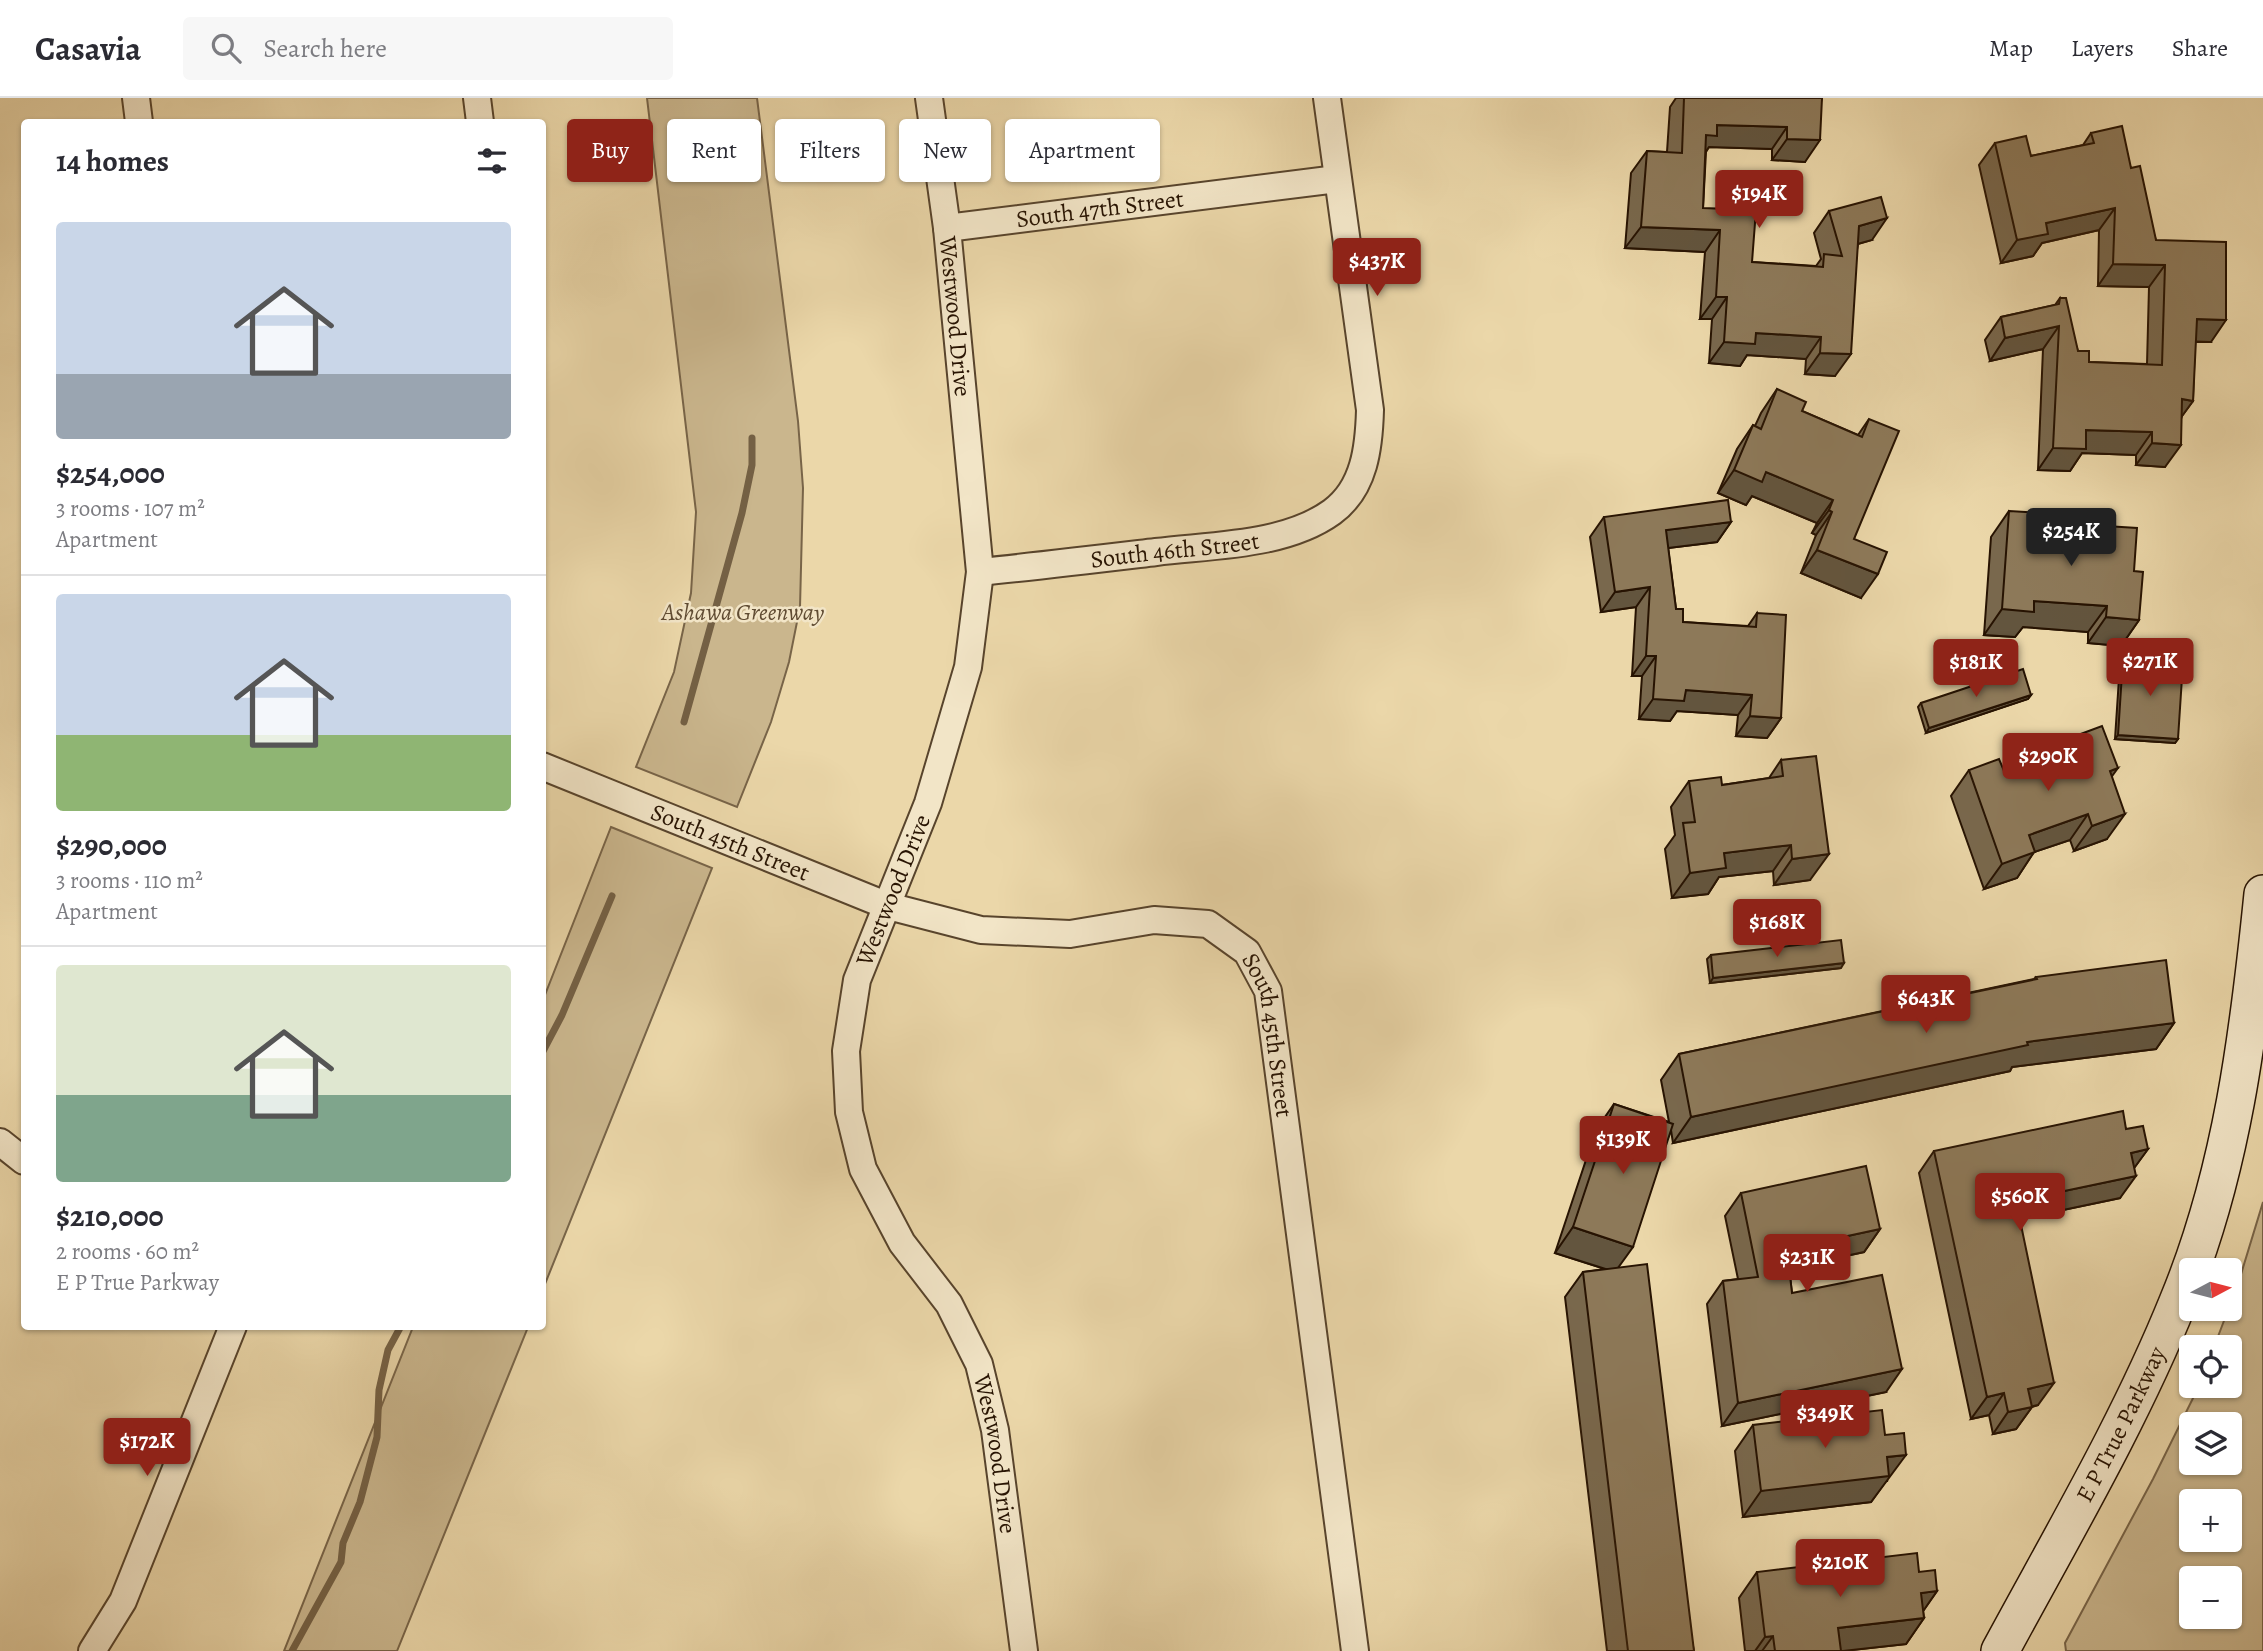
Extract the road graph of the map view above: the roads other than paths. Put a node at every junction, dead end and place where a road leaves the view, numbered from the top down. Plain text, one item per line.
1 (136, 98) edge
2 (477, 98) edge
3 (929, 98) edge
4 (1327, 98) edge
5 (139, 119) edge
6 (480, 119) edge
7 (1337, 179) junction
8 (947, 228) junction
9 (980, 572) junction
10 (546, 768) edge
11 (2263, 894) edge
12 (888, 906) junction
13 (0, 1142) edge
14 (21, 1159) edge
15 (231, 1330) edge
16 (92, 1651) edge
17 (1024, 1651) edge
18 (1355, 1651) edge
19 (2000, 1651) edge

1 - 5 street
2 - 6 street
3 - 8 street, Westwood Drive
4 - 7 street
7 - 8 street, South 47th Street
7 - 9 street, South 46th Street
8 - 9 street, Westwood Drive
9 - 12 street, Westwood Drive
10 - 12 street, South 45th Street
11 - 19 main road, E P True Parkway
12 - 17 street, Westwood Drive
12 - 18 street, South 45th Street
13 - 14 street
15 - 16 street

